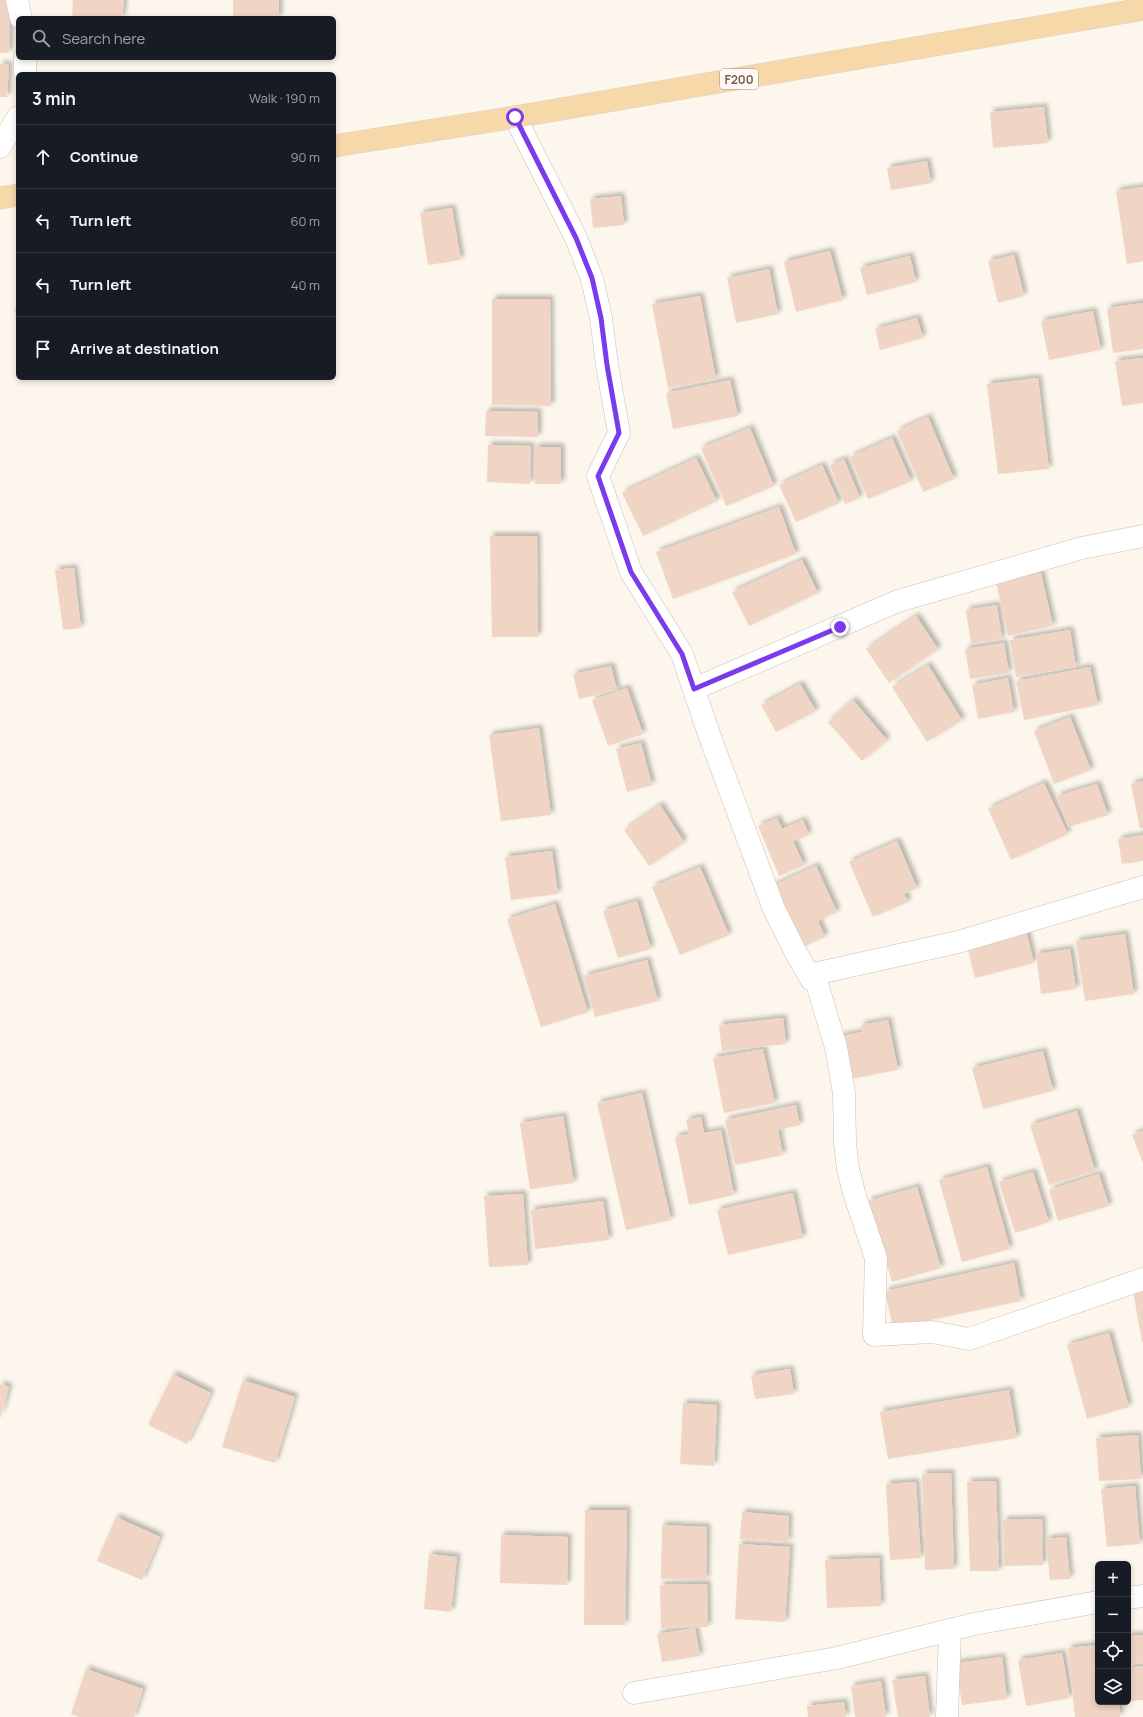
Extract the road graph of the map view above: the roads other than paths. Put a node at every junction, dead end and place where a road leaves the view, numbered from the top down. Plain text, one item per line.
1 (18, 0) edge
2 (1143, 9) edge
3 (21, 16) edge
4 (24, 60) edge
5 (25, 72) edge
6 (515, 117) junction
7 (16, 120) edge
8 (0, 146) edge
9 (336, 146) edge
10 (16, 195) edge
11 (0, 198) edge
12 (1143, 536) edge
13 (694, 689) junction
14 (1143, 887) edge
15 (814, 974) junction
16 (1143, 1279) edge
17 (1143, 1596) edge
18 (1131, 1598) edge
19 (1095, 1603) edge
20 (950, 1630) junction
21 (634, 1693) dead end
22 (947, 1717) edge

1 - 3 street
2 - 6 main road, F200
4 - 5 street
6 - 9 main road, F200
6 - 13 street
7 - 8 street
10 - 11 main road
12 - 13 street
13 - 15 street
14 - 15 street
15 - 16 street
17 - 18 street
19 - 20 street
20 - 21 street
20 - 22 street

